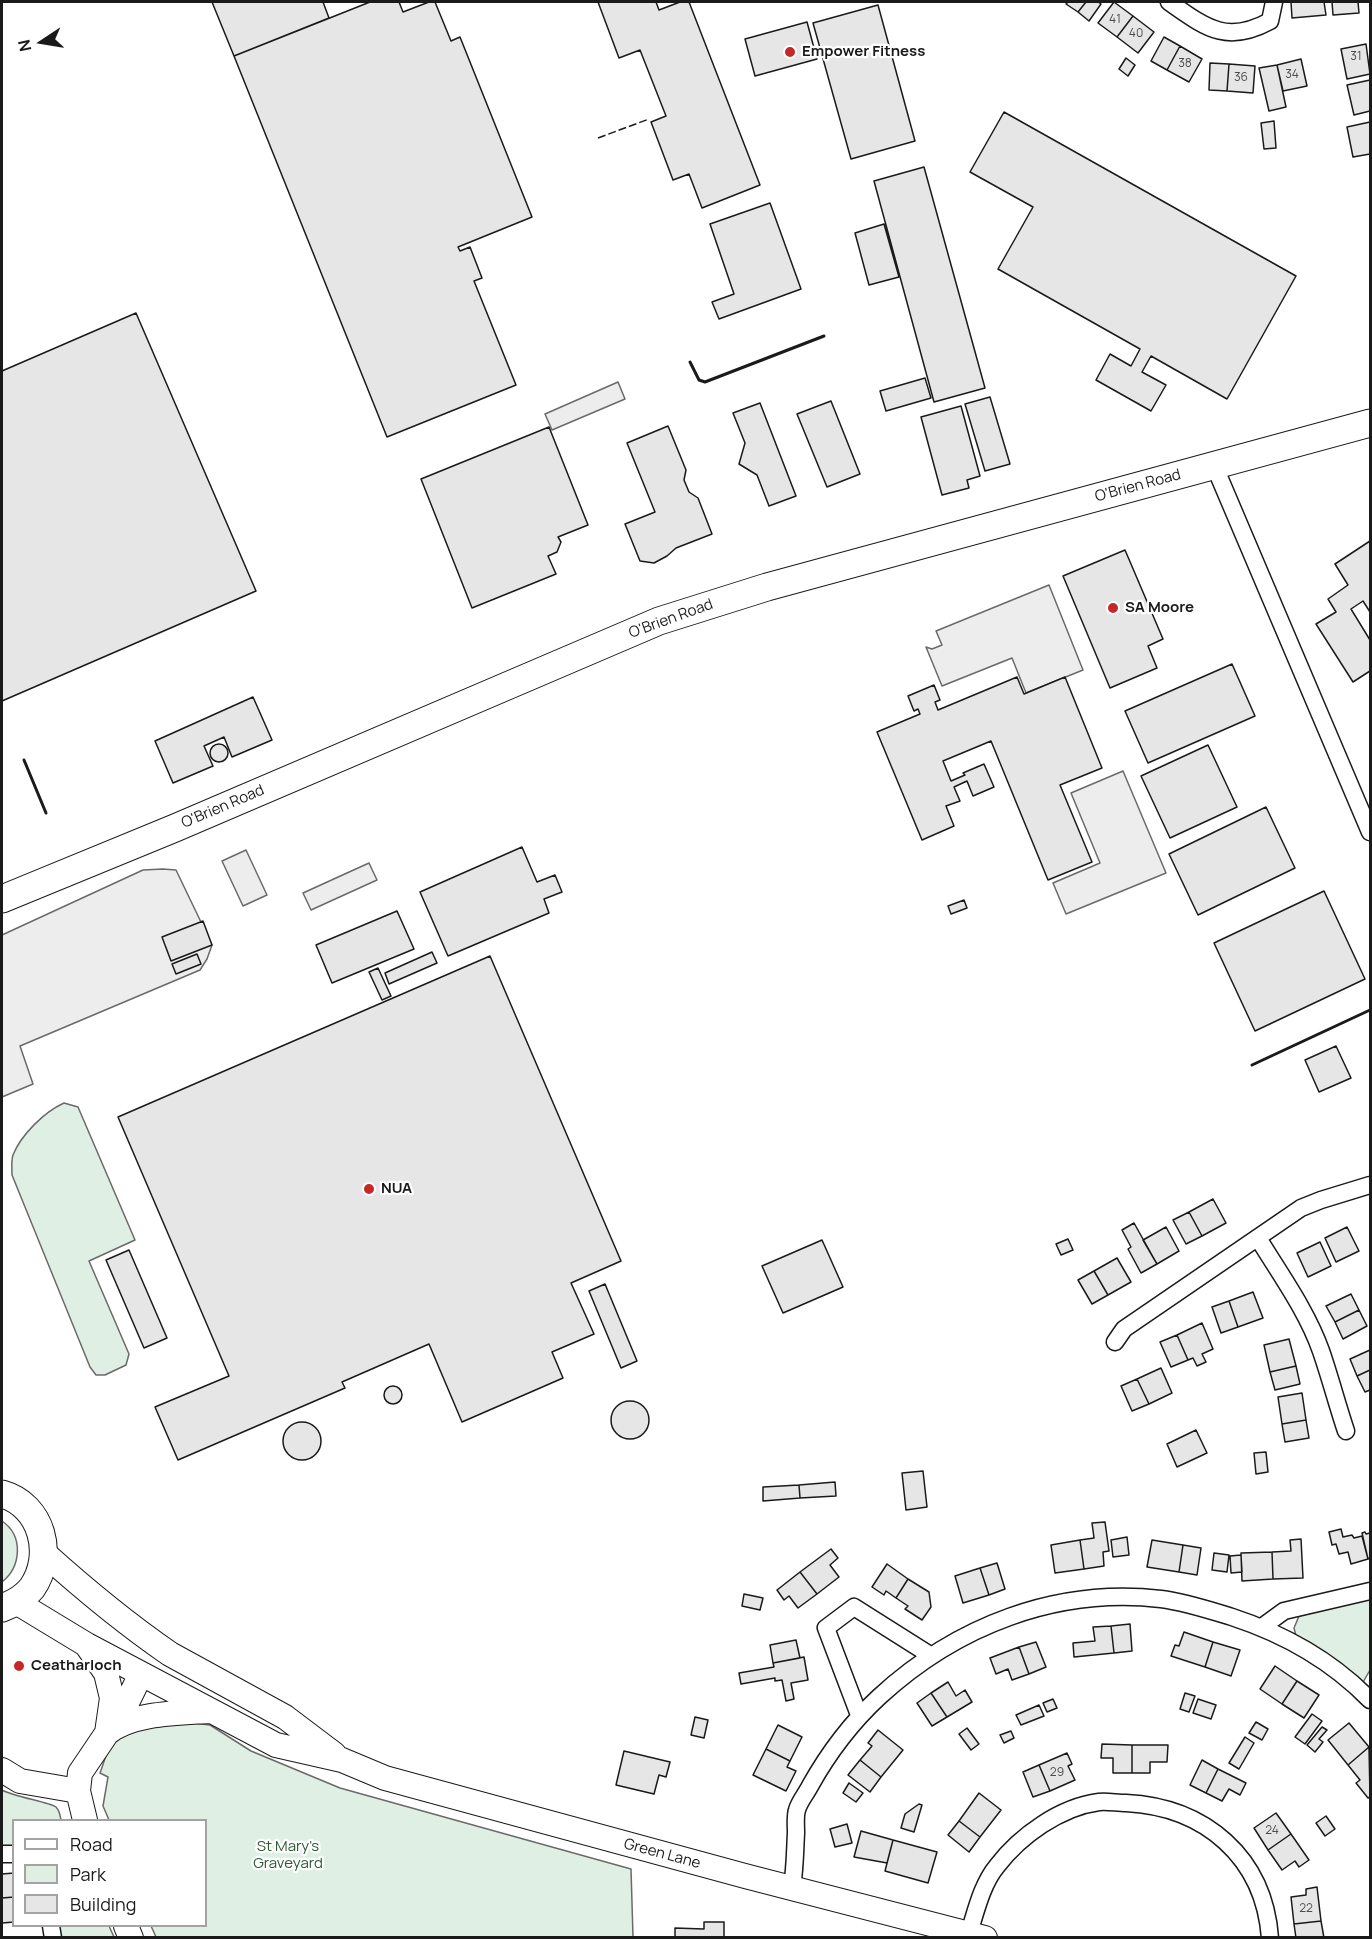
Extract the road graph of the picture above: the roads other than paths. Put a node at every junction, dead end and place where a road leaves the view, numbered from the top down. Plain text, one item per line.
1 (1169, 2) edge
2 (1274, 2) edge
3 (1371, 423) edge
4 (1214, 465) junction
5 (1371, 832) edge
6 (2, 899) edge
7 (1371, 1185) edge
8 (1258, 1238) junction
9 (1115, 1342) dead end
10 (1346, 1431) dead end
11 (2, 1494) edge
12 (44, 1553) junction
13 (1371, 1591) edge
14 (9, 1605) edge
15 (1262, 1627) junction
16 (153, 1642) junction
17 (87, 1645) junction
18 (930, 1655) junction
19 (137, 1671) junction
20 (1371, 1700) edge
21 (209, 1711) junction
22 (859, 1715) junction
23 (111, 1730) junction
24 (342, 1760) junction
25 (2, 1770) edge
26 (78, 1791) junction
27 (85, 1819) edge
28 (792, 1887) junction
29 (934, 1931) edge
30 (977, 1935) edge
31 (1270, 1938) edge

1 - 2 street
3 - 4 main road, O'Brien Road
4 - 5 street
4 - 6 main road, O'Brien Road
7 - 8 street
8 - 9 street
8 - 10 street
11 - 12 main road
12 - 14 main road
12 - 16 main road
13 - 15 street
14 - 17 main road
15 - 18 street
15 - 20 street
16 - 19 main road
16 - 24 main road
17 - 19 main road
17 - 23 main road
18 - 22 street
18 - 22 street
19 - 21 main road
19 - 23 main road
21 - 23 main road
21 - 24 main road
22 - 28 street
23 - 26 main road
24 - 28 main road, Green Lane
25 - 26 main road
26 - 27 main road
28 - 29 main road, Green Lane
29 - 30 main road, Green Lane
30 - 31 street

